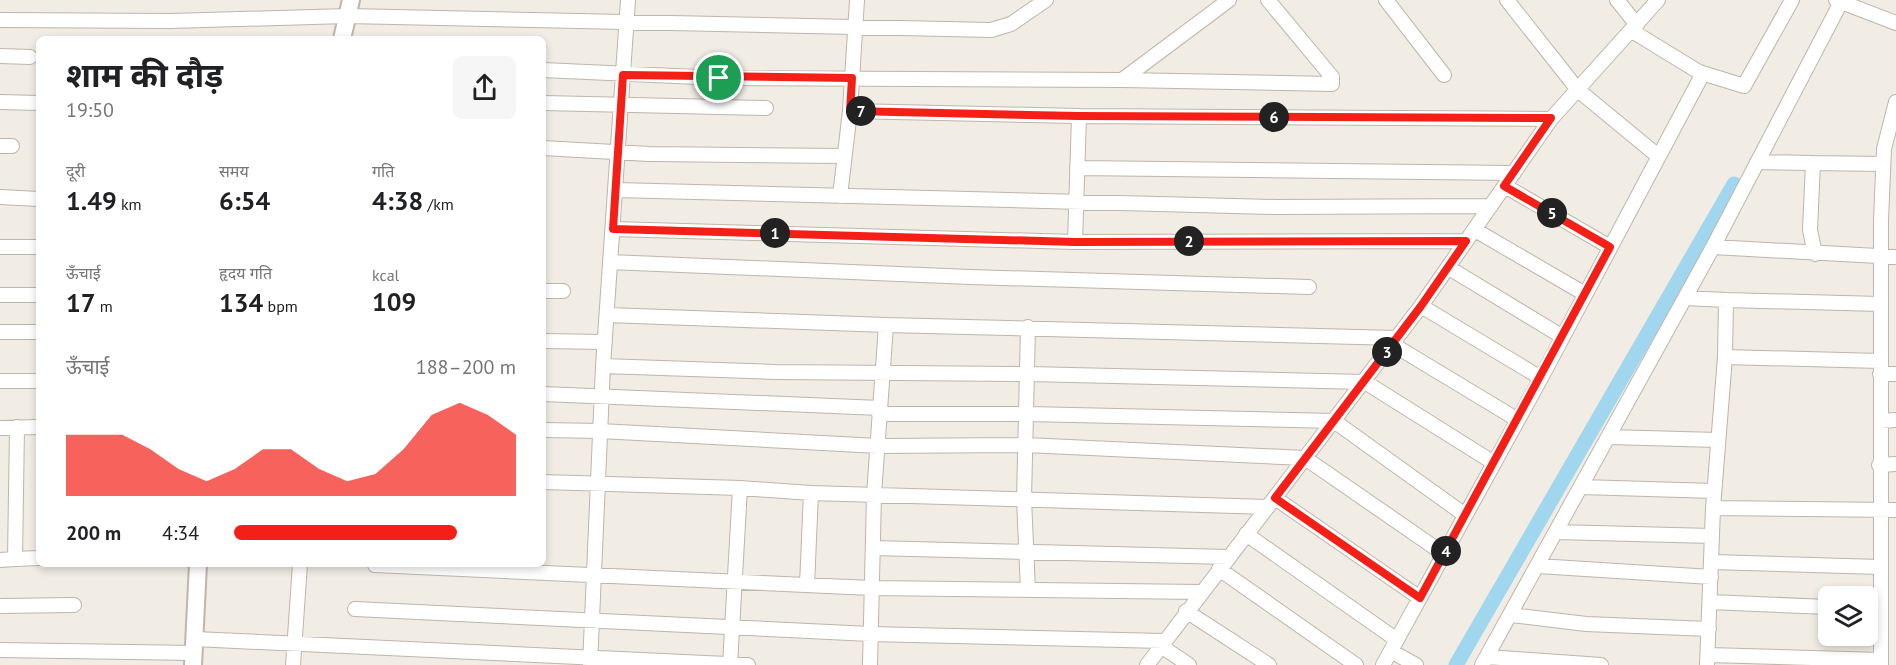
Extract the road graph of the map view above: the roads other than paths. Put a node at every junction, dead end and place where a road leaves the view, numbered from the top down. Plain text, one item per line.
1 (628, 0) edge
2 (857, 0) edge
3 (1046, 0) edge
4 (1229, 0) edge
5 (1268, 0) edge
6 (1386, 0) edge
7 (1507, 0) edge
8 (1617, 0) edge
9 (1658, 0) edge
10 (1789, 1) edge
11 (1838, 1) edge
12 (349, 8) edge
13 (0, 20) edge
14 (627, 23) junction
15 (1896, 23) edge
16 (855, 26) junction
17 (1635, 28) junction
18 (343, 36) edge
19 (0, 56) edge
20 (30, 57) dead end
21 (546, 70) edge
22 (1698, 72) junction
23 (623, 75) junction
24 (1444, 75) dead end
25 (852, 78) junction
26 (1122, 80) junction
27 (1578, 90) junction
28 (0, 102) edge
29 (1896, 102) edge
30 (36, 103) edge
31 (546, 103) edge
32 (622, 106) junction
33 (766, 108) dead end
34 (850, 111) junction
35 (1078, 116) junction
36 (1551, 118) junction
37 (546, 148) edge
38 (618, 153) junction
39 (844, 156) junction
40 (1658, 156) junction
41 (1757, 162) junction
42 (1813, 163) junction
43 (1882, 164) junction
44 (1077, 168) junction
45 (1514, 173) junction
46 (1504, 186) junction
47 (615, 190) junction
48 (840, 196) junction
49 (0, 198) edge
50 (36, 199) edge
51 (1077, 200) junction
52 (1491, 206) junction
53 (613, 229) junction
54 (1475, 230) junction
55 (1466, 241) junction
56 (1075, 242) junction
57 (0, 247) edge
58 (1610, 247) junction
59 (36, 248) edge
60 (1713, 248) junction
61 (1815, 254) junction
62 (1880, 256) junction
63 (1896, 257) edge
64 (610, 262) junction
65 (1449, 268) junction
66 (1309, 287) dead end
67 (546, 291) edge
68 (563, 291) dead end
69 (1586, 294) junction
70 (0, 295) edge
71 (36, 295) edge
72 (1685, 298) junction
73 (1726, 300) junction
74 (1880, 304) junction
75 (1421, 306) junction
76 (607, 315) junction
77 (886, 325) junction
78 (1028, 327) junction
79 (0, 332) edge
80 (36, 332) edge
81 (1563, 337) junction
82 (546, 341) edge
83 (1395, 341) junction
84 (605, 342) junction
85 (1725, 357) junction
86 (603, 366) junction
87 (1880, 368) junction
88 (881, 372) junction
89 (1029, 374) junction
90 (1896, 374) edge
91 (1541, 378) junction
92 (0, 381) edge
93 (36, 381) edge
94 (1365, 382) junction
95 (546, 394) edge
96 (602, 397) junction
97 (879, 411) junction
98 (1028, 414) junction
99 (1518, 420) junction
100 (1896, 420) edge
101 (1334, 421) junction
102 (1881, 421) junction
103 (17, 427) junction
104 (36, 427) edge
105 (0, 428) edge
106 (546, 430) edge
107 (600, 431) junction
108 (1609, 437) junction
109 (1718, 440) junction
110 (1026, 445) junction
111 (878, 446) junction
112 (1305, 458) junction
113 (1494, 463) junction
114 (1896, 464) edge
115 (1879, 465) junction
116 (546, 482) edge
117 (598, 483) junction
118 (1581, 487) junction
119 (740, 488) junction
120 (1714, 491) junction
121 (812, 493) junction
122 (874, 495) junction
123 (1024, 499) junction
124 (1271, 503) junction
125 (1713, 508) junction
126 (1879, 510) junction
127 (1896, 510) edge
128 (1465, 515) junction
129 (1556, 532) junction
130 (1246, 534) junction
131 (1712, 536) junction
132 (873, 548) junction
133 (1026, 552) junction
134 (1444, 554) junction
135 (1228, 557) junction
136 (36, 558) edge
137 (15, 559) junction
138 (0, 560) edge
139 (1712, 562) junction
140 (1538, 566) junction
141 (198, 567) edge
142 (300, 567) edge
143 (397, 567) edge
144 (1880, 567) junction
145 (1219, 569) junction
146 (596, 576) junction
147 (1711, 577) junction
148 (735, 582) junction
149 (807, 585) junction
150 (1877, 586) edge
151 (872, 588) junction
152 (1028, 590) junction
153 (1200, 592) junction
154 (1420, 598) junction
155 (1710, 602) junction
156 (74, 605) dead end
157 (0, 606) edge
158 (1818, 607) edge
159 (355, 609) dead end
160 (1186, 611) junction
161 (1511, 615) junction
162 (593, 621) junction
163 (731, 629) junction
164 (1709, 629) junction
165 (870, 634) junction
166 (1878, 639) edge
167 (1162, 643) junction
168 (294, 645) junction
169 (1394, 646) junction
170 (0, 650) edge
171 (194, 652) edge
172 (1707, 660) edge
173 (1484, 661) edge
174 (591, 662) edge
175 (1881, 662) edge
176 (1412, 663) edge
177 (293, 665) edge
178 (730, 665) edge
179 (748, 665) edge
180 (870, 665) edge
181 (1147, 665) edge
182 (1189, 665) edge
183 (1269, 665) edge
184 (1356, 665) edge
185 (1383, 665) edge
186 (1601, 665) edge

1 - 14 street
2 - 16 street
3 - 16 street
4 - 26 street
5 - 26 street
6 - 24 street
7 - 27 street
8 - 17 street
9 - 17 street
10 - 22 street
11 - 15 street
11 - 41 street
12 - 13 street
12 - 14 street
12 - 18 street
14 - 16 street
14 - 23 street
16 - 25 street
17 - 22 street
17 - 27 street
19 - 20 street
21 - 23 street
22 - 40 street
23 - 25 street
23 - 32 street
25 - 26 street
25 - 34 street
27 - 36 street
27 - 40 street
28 - 30 street
29 - 43 street
31 - 32 street
32 - 33 street
32 - 38 street
34 - 35 street
34 - 39 street
35 - 36 street
35 - 44 street
36 - 45 street
37 - 38 street
38 - 39 street
38 - 47 street
39 - 48 street
40 - 58 street
41 - 42 street
41 - 60 street
42 - 43 street
42 - 61 street
43 - 62 street
44 - 45 street
44 - 51 street
45 - 46 street
46 - 52 street
46 - 58 street
47 - 48 street
47 - 53 street
48 - 51 street
49 - 50 street
51 - 52 street
51 - 56 street
52 - 54 street
53 - 56 street
53 - 64 street
54 - 55 street
54 - 69 street
55 - 56 street
55 - 65 street
57 - 59 street
58 - 69 street
60 - 61 street
60 - 72 street
61 - 62 street
62 - 63 street
62 - 74 street
64 - 66 street
64 - 76 street
65 - 75 street
65 - 81 street
67 - 68 street
69 - 81 street
70 - 71 street
72 - 73 street
72 - 108 street
73 - 74 street
73 - 85 street
74 - 87 street
75 - 83 street
75 - 91 street
76 - 77 street
76 - 84 street
77 - 78 street
77 - 88 street
78 - 83 street
78 - 89 street
79 - 80 street
81 - 91 street
82 - 84 street
83 - 94 street
83 - 99 street
84 - 86 street
85 - 87 street
85 - 109 street
86 - 88 street
86 - 96 street
87 - 90 street
87 - 102 street
88 - 89 street
88 - 97 street
89 - 94 street
89 - 98 street
91 - 99 street
92 - 93 street
94 - 101 street
94 - 113 street
95 - 96 street
96 - 97 street
96 - 107 street
97 - 98 street
97 - 111 street
98 - 101 street
98 - 110 street
99 - 113 street
100 - 102 street
101 - 112 street
101 - 128 street
102 - 115 street
103 - 104 street
103 - 105 street
103 - 137 street
106 - 107 street
107 - 111 street
107 - 117 street
108 - 109 street
108 - 118 street
109 - 120 street
110 - 111 street
110 - 112 street
110 - 123 street
111 - 122 street
112 - 124 street
112 - 134 street
113 - 128 street
114 - 115 street
115 - 126 street
116 - 117 street
117 - 119 street
117 - 146 street
118 - 120 street
118 - 129 street
119 - 121 street
119 - 148 street
120 - 125 street
121 - 122 street
121 - 149 street
122 - 123 street
122 - 132 street
123 - 124 street
123 - 133 street
124 - 130 street
124 - 154 street
125 - 126 street
125 - 131 street
126 - 127 street
126 - 144 street
128 - 134 street
129 - 131 street
129 - 140 street
130 - 135 street
130 - 169 street
131 - 139 street
132 - 133 street
132 - 151 street
133 - 135 street
133 - 152 street
134 - 154 street
135 - 145 street
136 - 137 street
137 - 138 street
139 - 144 street
139 - 147 street
140 - 147 street
140 - 161 street
141 - 171 street
142 - 168 street
143 - 146 street
144 - 150 street
145 - 153 street
145 - 184 street
146 - 148 street
146 - 162 street
147 - 155 street
148 - 149 street
148 - 163 street
149 - 151 street
151 - 152 street
151 - 165 street
152 - 153 street
153 - 160 street
154 - 169 street
155 - 158 street
155 - 164 street
156 - 157 street
159 - 162 street
160 - 167 street
160 - 183 street
161 - 164 street
161 - 173 street
162 - 163 street
162 - 174 street
163 - 165 street
163 - 178 street
164 - 172 street
165 - 167 street
165 - 180 street
166 - 175 street
167 - 181 street
167 - 182 street
168 - 171 street
168 - 174 street
168 - 177 street
169 - 176 street
169 - 185 street
170 - 171 street
172 - 175 street
173 - 186 street
174 - 178 street
178 - 179 street

